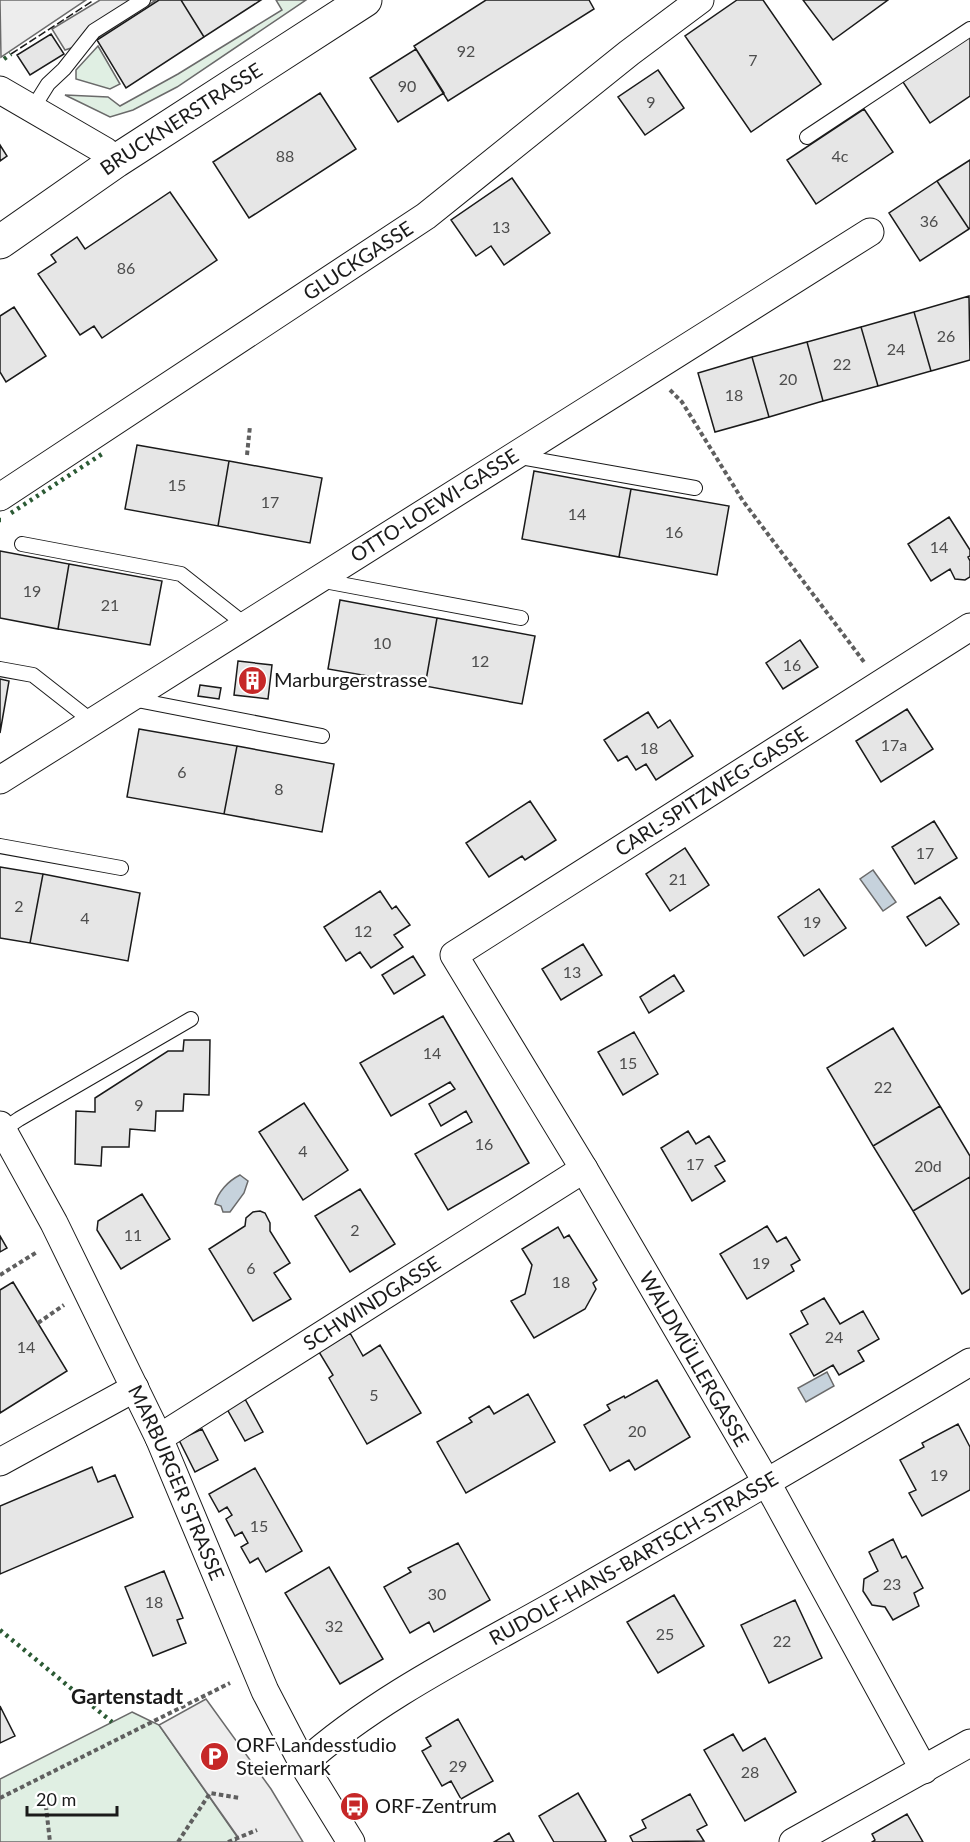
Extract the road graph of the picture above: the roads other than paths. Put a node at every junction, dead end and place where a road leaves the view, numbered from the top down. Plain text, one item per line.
1 (143, 0) edge
2 (365, 0) edge
3 (700, 0) edge
4 (970, 28) edge
5 (0, 90) edge
6 (33, 108) junction
7 (807, 137) dead end
8 (116, 161) junction
9 (870, 232) dead end
10 (0, 242) edge
11 (515, 456) junction
12 (694, 488) dead end
13 (0, 497) edge
14 (22, 544) dead end
15 (319, 580) junction
16 (521, 618) dead end
17 (246, 626) junction
18 (970, 627) edge
19 (0, 669) edge
20 (130, 698) junction
21 (93, 722) junction
22 (322, 736) dead end
23 (0, 780) edge
24 (0, 846) edge
25 (121, 868) dead end
26 (454, 955) joint
27 (191, 1019) dead end
28 (1, 1127) edge
29 (584, 1169) junction
30 (967, 1370) edge
31 (135, 1388) junction
32 (159, 1438) junction
33 (0, 1462) edge
34 (767, 1483) junction
35 (970, 1743) edge
36 (303, 1764) junction
37 (924, 1770) junction
38 (351, 1842) edge
39 (793, 1842) edge

1 - 6 lane
2 - 8 main road, BRUCKNERSTRASSE
3 - 13 street, GLUCKGASSE
4 - 7 lane
5 - 6 street
6 - 8 street
8 - 10 main road, BRUCKNERSTRASSE
9 - 11 street, OTTO-LOEWI-GASSE
11 - 12 lane
11 - 15 street, OTTO-LOEWI-GASSE
14 - 17 lane
15 - 16 lane
15 - 17 street, OTTO-LOEWI-GASSE
17 - 20 street, OTTO-LOEWI-GASSE
18 - 26 street, CARL-SPITZWEG-GASSE
19 - 21 lane
20 - 21 street, OTTO-LOEWI-GASSE
20 - 22 lane
21 - 23 street, OTTO-LOEWI-GASSE
24 - 25 lane
26 - 29 street, WALDMÜLLERGASSE
27 - 28 lane
28 - 31 street, MARBURGER STRASSE
29 - 32 street, SCHWINDGASSE
29 - 34 street, WALDMÜLLERGASSE
30 - 34 street, RUDOLF-HANS-BARTSCH-STRASSE
31 - 32 street, MARBURGER STRASSE
31 - 33 street
32 - 36 street, MARBURGER STRASSE
34 - 36 street, RUDOLF-HANS-BARTSCH-STRASSE
34 - 37 street, WALDMÜLLERGASSE
35 - 37 street
36 - 38 street, MARBURGER STRASSE
37 - 39 street

